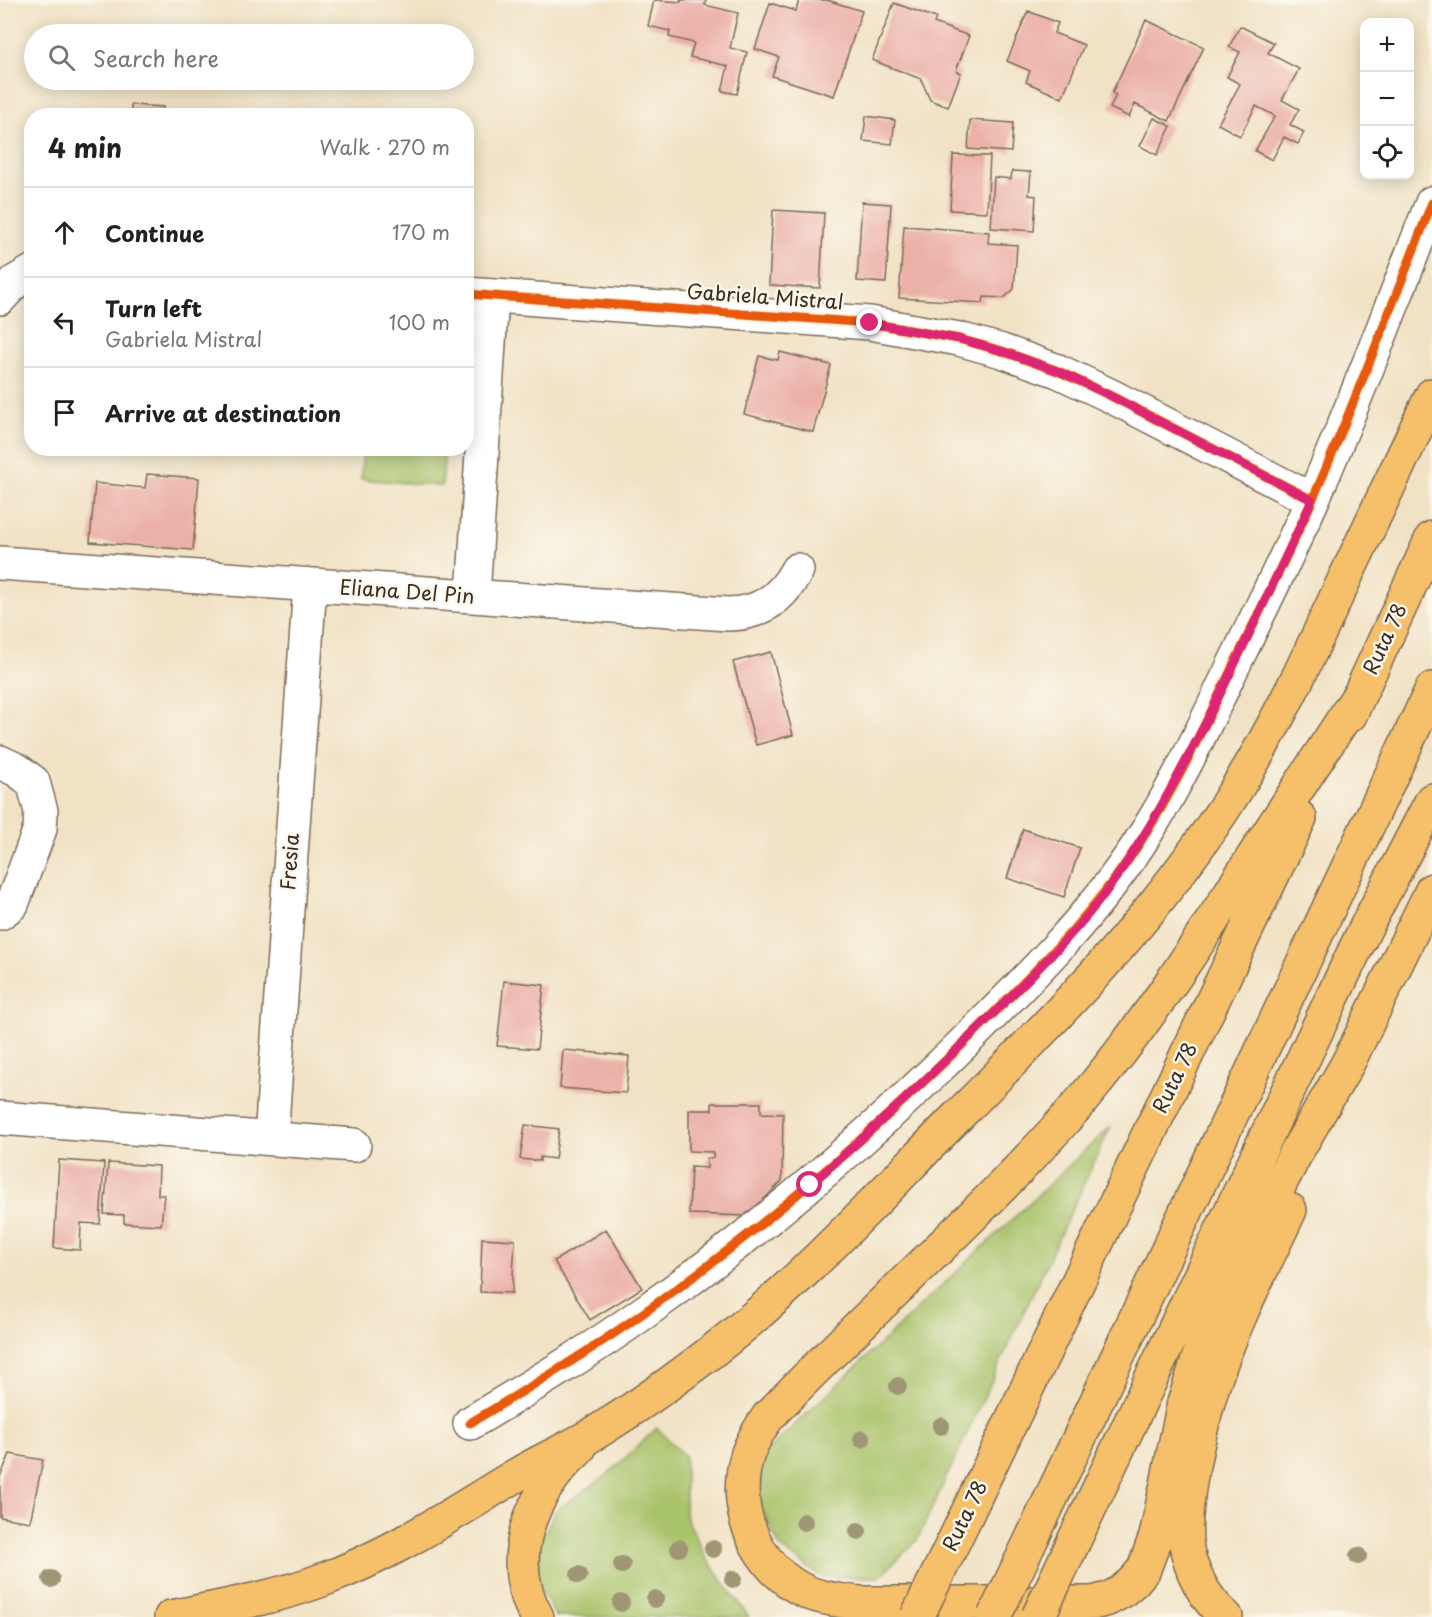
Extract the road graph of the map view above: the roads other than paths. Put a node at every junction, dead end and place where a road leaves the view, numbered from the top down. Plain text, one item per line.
1 (1432, 203) edge
2 (24, 277) edge
3 (479, 295) edge
4 (0, 298) edge
5 (1432, 395) edge
6 (1312, 500) junction
7 (1432, 538) edge
8 (0, 563) edge
9 (797, 570) dead end
10 (309, 585) junction
11 (473, 596) junction
12 (1432, 688) edge
13 (1359, 694) junction
14 (0, 762) edge
15 (1432, 800) edge
16 (1432, 890) edge
17 (0, 913) edge
18 (1348, 1063) junction
19 (0, 1118) edge
20 (271, 1138) junction
21 (354, 1145) dead end
22 (470, 1423) dead end
23 (600, 1430) junction
24 (171, 1617) edge
25 (537, 1617) edge
26 (917, 1617) edge
27 (994, 1617) edge
28 (1038, 1617) edge
29 (1226, 1617) edge

1 - 6 street
2 - 4 street
3 - 6 street, Gabriela Mistral
3 - 11 street
5 - 23 highway
6 - 22 street
7 - 13 highway, Ruta 78
8 - 10 street, Eliana Del Pin
9 - 11 street, Eliana Del Pin
10 - 11 street, Eliana Del Pin
10 - 20 street, Fresia
12 - 27 highway, bridge
13 - 18 highway
13 - 26 highway, Ruta 78, bridge
14 - 17 street
15 - 28 highway, bridge
16 - 18 highway
18 - 29 highway
19 - 20 street
20 - 21 street
23 - 24 highway
23 - 25 highway

